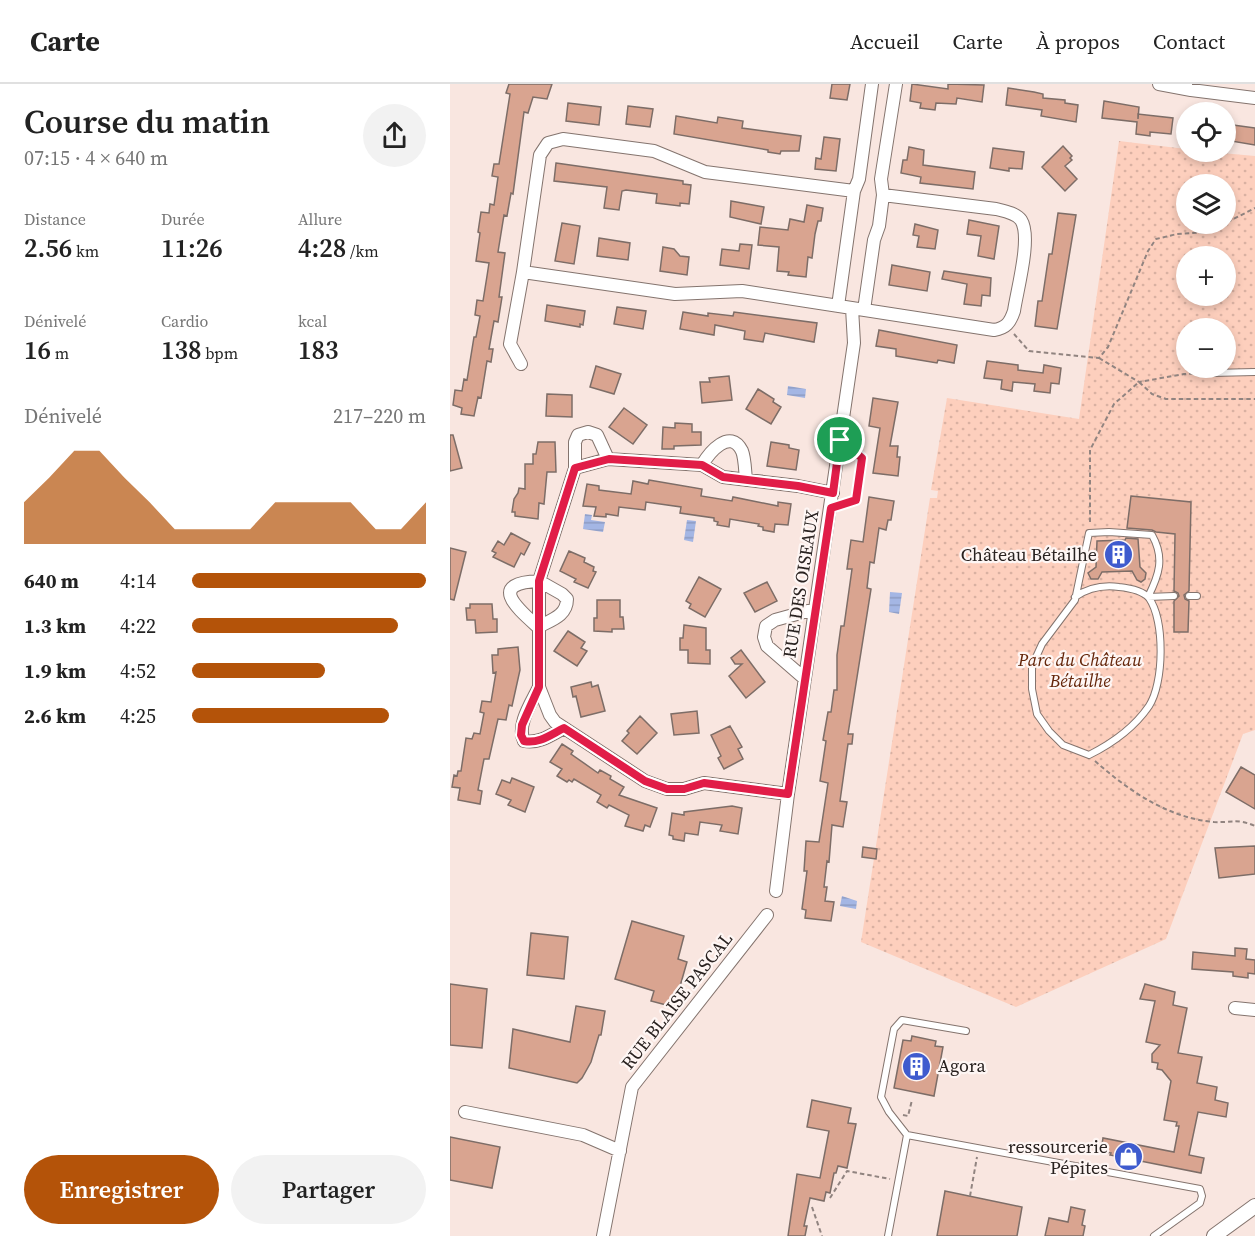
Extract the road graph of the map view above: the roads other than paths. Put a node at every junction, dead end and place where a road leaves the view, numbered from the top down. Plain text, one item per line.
1 (872, 84) edge
2 (896, 84) edge
3 (1159, 84) edge
4 (1190, 87) edge
5 (1255, 98) edge
6 (868, 110) junction
7 (891, 113) junction
8 (854, 191) junction
9 (883, 195) junction
10 (522, 272) junction
11 (838, 306) junction
12 (858, 309) junction
13 (521, 364) dead end
14 (1236, 372) edge
15 (1255, 372) edge
16 (840, 440) junction
17 (609, 459) junction
18 (702, 465) junction
19 (575, 468) junction
20 (746, 480) junction
21 (833, 493) junction
22 (831, 508) junction
23 (539, 581) junction
24 (1174, 596) dead end
25 (1189, 596) dead end
26 (1197, 596) dead end
27 (1075, 597) junction
28 (1148, 597) junction
29 (815, 609) junction
30 (538, 627) junction
31 (805, 679) junction
32 (539, 687) junction
33 (564, 728) junction
34 (788, 794) junction
35 (776, 891) dead end
36 (767, 915) dead end
37 (1235, 1008) dead end
38 (1255, 1010) edge
39 (966, 1031) dead end
40 (465, 1112) dead end
41 (907, 1135) junction
42 (620, 1151) junction
43 (1255, 1206) edge
44 (603, 1236) edge
45 (888, 1236) edge
46 (1154, 1236) edge
47 (1214, 1236) edge

1 - 6 street
2 - 7 street, RUE DES OISEAUX
3 - 4 street
4 - 5 street
6 - 7 street
6 - 8 street
7 - 9 street, RUE DES OISEAUX
8 - 10 street
8 - 11 street
9 - 12 street, RUE DES OISEAUX
9 - 12 street
10 - 11 street
10 - 13 street
11 - 12 street
12 - 16 street, RUE DES OISEAUX
14 - 15 lane
16 - 21 street, RUE DES OISEAUX
16 - 22 lane
17 - 18 street
17 - 19 street
17 - 19 street
18 - 20 street
18 - 20 street
19 - 23 street
20 - 21 street
21 - 22 street, RUE DES OISEAUX
22 - 29 street, RUE DES OISEAUX
23 - 30 street
23 - 30 street
23 - 30 street
24 - 28 lane
25 - 26 lane
27 - 28 lane
27 - 28 lane
27 - 28 lane
29 - 31 street, RUE DES OISEAUX
29 - 31 street
30 - 32 street
31 - 34 street, RUE DES OISEAUX
32 - 33 street
32 - 33 street
33 - 34 street
34 - 35 street, RUE DES OISEAUX
36 - 42 street, RUE BLAISE PASCAL
37 - 38 street
39 - 41 lane
40 - 42 street
41 - 45 lane
41 - 46 lane
42 - 44 street, RUE BLAISE PASCAL
43 - 47 street

